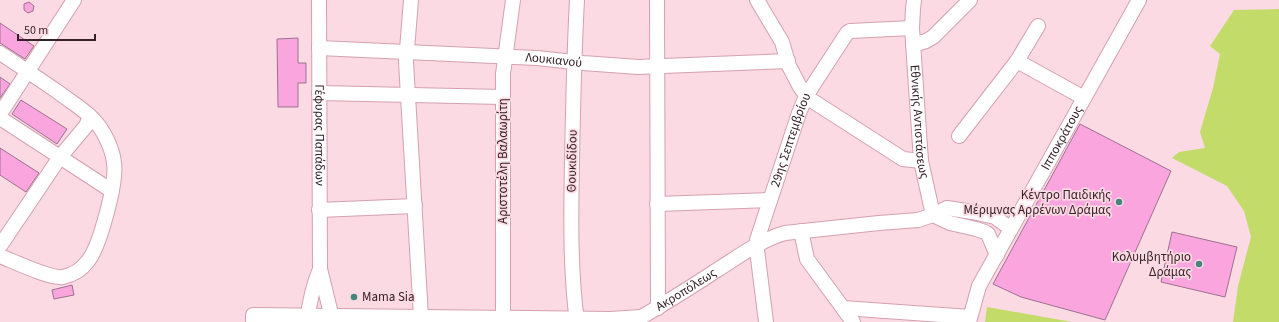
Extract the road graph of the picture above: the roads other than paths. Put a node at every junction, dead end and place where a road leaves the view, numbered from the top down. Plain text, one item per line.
1 (74, 0) edge
2 (319, 0) edge
3 (411, 0) edge
4 (513, 0) edge
5 (577, 0) edge
6 (657, 0) edge
7 (756, 0) edge
8 (914, 0) edge
9 (970, 0) edge
10 (1139, 0) edge
11 (1038, 26) dead end
12 (912, 28) junction
13 (913, 45) junction
14 (319, 48) junction
15 (408, 52) junction
16 (0, 53) edge
17 (506, 56) junction
18 (788, 61) junction
19 (1017, 61) junction
20 (573, 62) junction
21 (657, 67) junction
22 (27, 71) junction
23 (319, 93) junction
24 (409, 95) junction
25 (806, 96) junction
26 (503, 97) junction
27 (1084, 98) junction
28 (0, 114) edge
29 (90, 116) junction
30 (0, 118) edge
31 (959, 136) dead end
32 (60, 157) junction
33 (922, 161) junction
34 (112, 191) junction
35 (770, 200) junction
36 (658, 204) junction
37 (415, 206) junction
38 (320, 210) junction
39 (933, 215) junction
40 (1011, 229) junction
41 (801, 231) junction
42 (757, 245) junction
43 (0, 246) edge
44 (997, 255) junction
45 (0, 256) edge
46 (320, 269) junction
47 (658, 308) junction
48 (843, 308) junction
49 (253, 319) edge
50 (308, 319) edge
51 (332, 319) edge
52 (420, 320) edge
53 (503, 320) edge
54 (577, 320) edge
55 (637, 320) edge
56 (970, 320) edge
57 (766, 322) edge
58 (853, 322) edge

1 - 22 street
2 - 14 street, Γέφυρας Παπάδων
3 - 15 street
4 - 17 street, Αριστοτέλη Βαλαωρίτη
5 - 20 street, Θουκιδίδου
6 - 21 street
7 - 18 street
8 - 12 street, Εθνικής Αντιστάσεως
9 - 13 street
10 - 27 street, Ιπποκράτους
11 - 19 street
12 - 13 street, Εθνικής Αντιστάσεως
12 - 25 street, 29ης Σεπτεμβρίου
13 - 33 street, Εθνικής Αντιστάσεως
14 - 15 street, Λουκιανού
14 - 23 street, Γέφυρας Παπάδων
15 - 17 street, Λουκιανού
15 - 24 street
16 - 22 street
17 - 20 street, Λουκιανού
17 - 26 street, Αριστοτέλη Βαλαωρίτη
18 - 21 street, Λουκιανού
18 - 25 street
19 - 27 street
19 - 31 street
20 - 21 street, Λουκιανού
20 - 54 street, Θουκιδίδου
21 - 36 street
22 - 28 street
22 - 29 street
23 - 24 street
23 - 38 street, Γέφυρας Παπάδων
24 - 26 street
24 - 37 street
25 - 33 street
25 - 35 street, 29ης Σεπτεμβρίου
26 - 53 street, Αριστοτέλη Βαλαωρίτη
27 - 40 street, Ιπποκράτους
29 - 32 street
29 - 34 street
30 - 32 street
32 - 34 street
32 - 43 street
33 - 39 street, Εθνικής Αντιστάσεως
34 - 45 street
35 - 36 street
35 - 42 street, 29ης Σεπτεμβρίου
36 - 47 street
37 - 38 street
37 - 52 street
38 - 46 street, Γέφυρας Παπάδων
39 - 40 street, Ακροπόλεως
39 - 41 street, Ακροπόλεως
39 - 44 street
40 - 44 street, Ιπποκράτους
41 - 42 street, Ακροπόλεως
41 - 48 street
42 - 47 street, Ακροπόλεως
42 - 57 street, 29ης Σεπτεμβρίου
44 - 56 street, Ιπποκράτους
46 - 50 street
46 - 51 street
47 - 55 street, Ακροπόλεως
48 - 56 street
48 - 58 street
49 - 50 street, Ακροπόλεως
50 - 51 street, Ακροπόλεως
51 - 52 street, Ακροπόλεως
52 - 53 street, Ακροπόλεως
53 - 54 street, Ακροπόλεως
54 - 55 street, Ακροπόλεως

